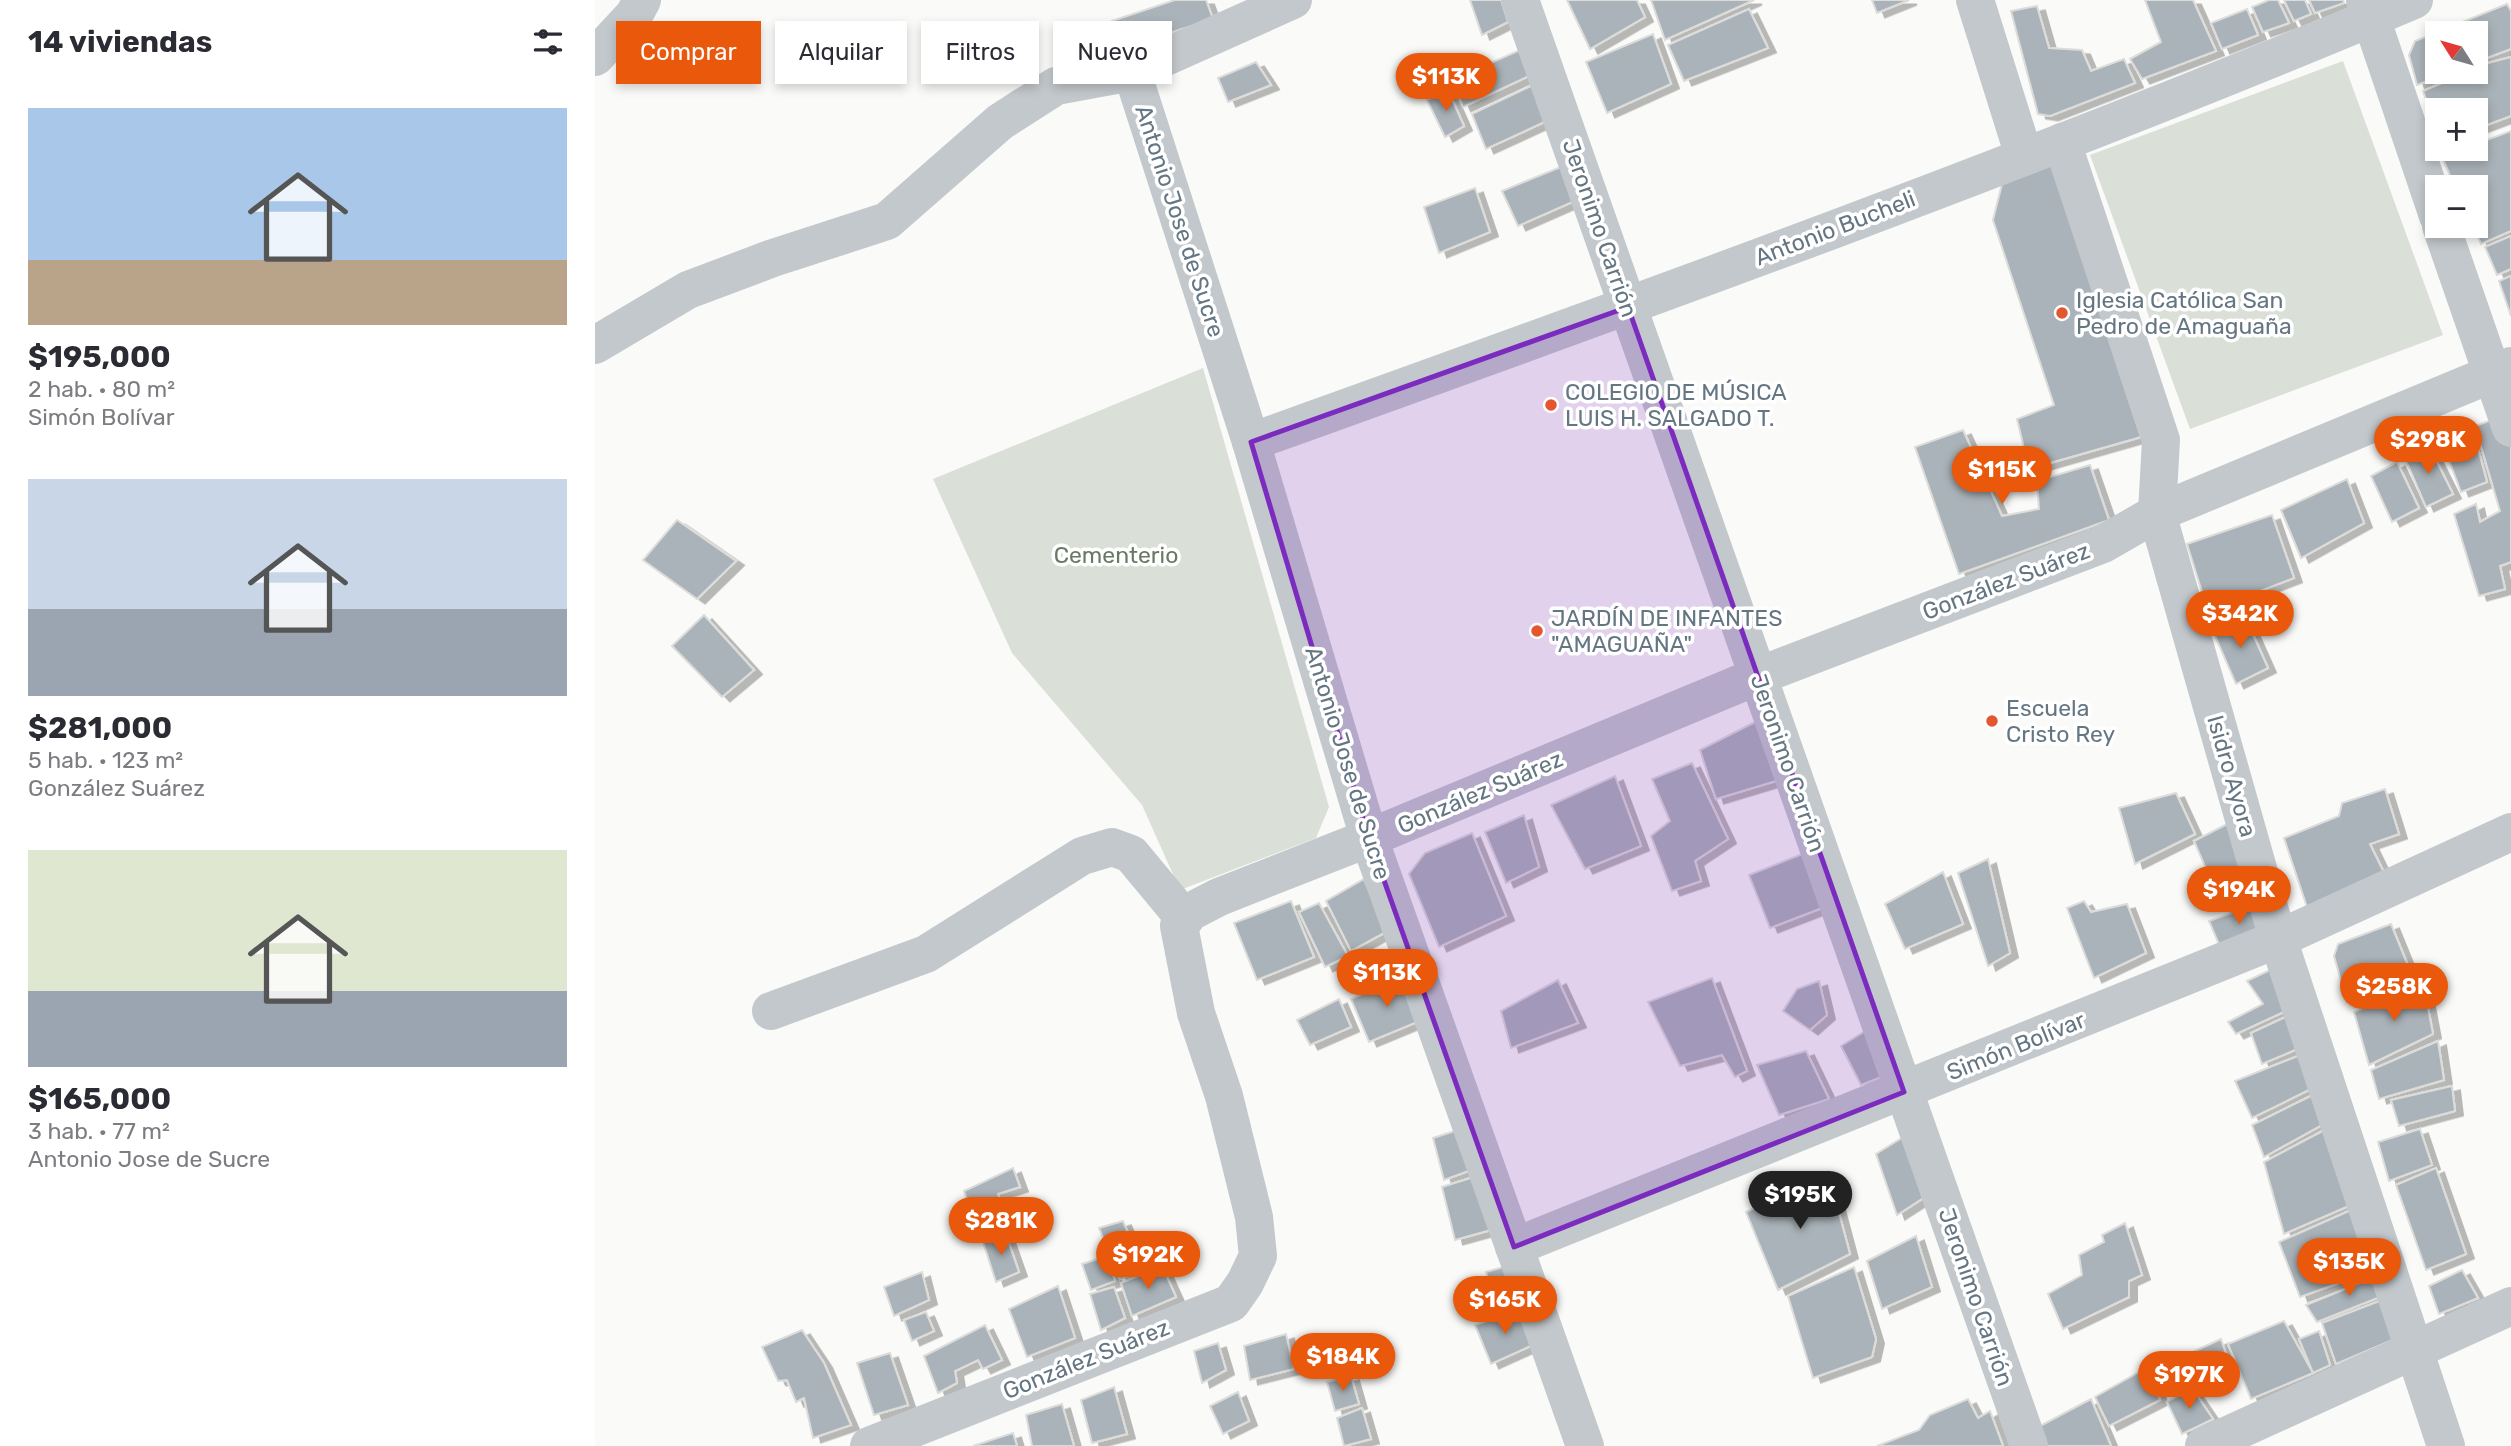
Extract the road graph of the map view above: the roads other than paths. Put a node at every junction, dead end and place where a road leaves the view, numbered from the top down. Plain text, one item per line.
1 (642, 0) edge
2 (1293, 0) edge
3 (1520, 0) edge
4 (1975, 0) edge
5 (2414, 0) edge
6 (2368, 9) edge
7 (1172, 54) edge
8 (595, 57) edge
9 (1067, 84) edge
10 (1136, 84) edge
11 (2062, 142) junction
12 (2024, 156) junction
13 (2425, 178) edge
14 (2446, 238) edge
15 (1628, 307) junction
16 (595, 345) edge
17 (2501, 370) edge
18 (2511, 428) edge
19 (1251, 442) junction
20 (2157, 513) junction
21 (1758, 676) junction
22 (2511, 832) edge
23 (1369, 838) junction
24 (1185, 919) junction
25 (2278, 939) junction
26 (771, 1011) dead end
27 (1904, 1092) junction
28 (1514, 1247) junction
29 (2511, 1306) edge
30 (2415, 1351) junction
31 (913, 1438) edge
32 (869, 1446) edge
33 (1585, 1446) edge
34 (2029, 1446) edge
35 (2204, 1446) edge
36 (2446, 1446) edge

1 - 8 street
2 - 7 street
3 - 15 street, Jeronimo Carrión
4 - 12 street
5 - 6 street, Antonio Bucheli
6 - 11 street, Antonio Bucheli
6 - 13 street
9 - 16 street
10 - 19 street, Antonio Jose de Sucre
11 - 12 street, Antonio Bucheli
11 - 20 street, Isidro Ayora
12 - 15 street, Antonio Bucheli
14 - 17 street
15 - 19 street, Antonio Bucheli
15 - 21 street, Jeronimo Carrión
17 - 18 street
17 - 20 street, González Suárez
19 - 23 street, Antonio Jose de Sucre
20 - 21 street, González Suárez
20 - 25 street, Isidro Ayora
21 - 23 street, González Suárez
21 - 27 street, Jeronimo Carrión
22 - 25 street, Simón Bolívar
23 - 24 street, González Suárez
23 - 28 street, Antonio Jose de Sucre
24 - 26 street
24 - 31 street, González Suárez
25 - 27 street, Simón Bolívar
25 - 30 street, Isidro Ayora
27 - 28 street, Simón Bolívar
27 - 34 street, Jeronimo Carrión
28 - 33 street, Antonio Jose de Sucre
29 - 30 street
30 - 35 street
30 - 36 street, Isidro Ayora
31 - 32 street, González Suárez

